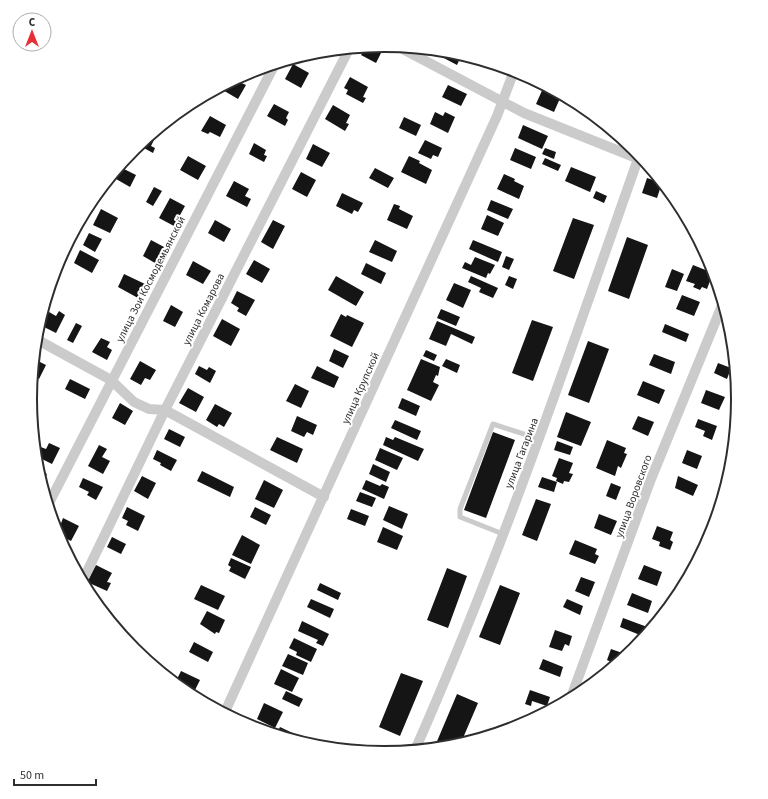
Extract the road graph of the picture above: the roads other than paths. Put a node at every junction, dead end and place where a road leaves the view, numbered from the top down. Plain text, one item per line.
1 (412, 53) edge
2 (346, 54) edge
3 (271, 71) edge
4 (512, 77) edge
5 (502, 101) junction
6 (628, 153) edge
7 (635, 160) edge
8 (719, 311) edge
9 (42, 342) edge
10 (111, 380) junction
11 (165, 410) junction
12 (540, 439) junction
13 (324, 497) junction
14 (51, 498) edge
15 (503, 534) junction
16 (85, 576) edge
17 (574, 690) edge
18 (226, 709) edge
19 (417, 745) edge

1 - 5 street
2 - 11 street, улица Комарова
3 - 10 street, улица Зои Космодемьянской
4 - 5 street, улица Крупской
5 - 6 street
5 - 13 street, улица Крупской
7 - 12 street, улица Гагарина
8 - 17 street, улица Воровского
9 - 10 street
10 - 11 street
10 - 14 street, улица Зои Космодемьянской
11 - 13 street
11 - 16 street, улица Комарова
12 - 15 street, улица Гагарина
12 - 15 lane
13 - 18 street, улица Крупской
15 - 19 street, улица Гагарина

